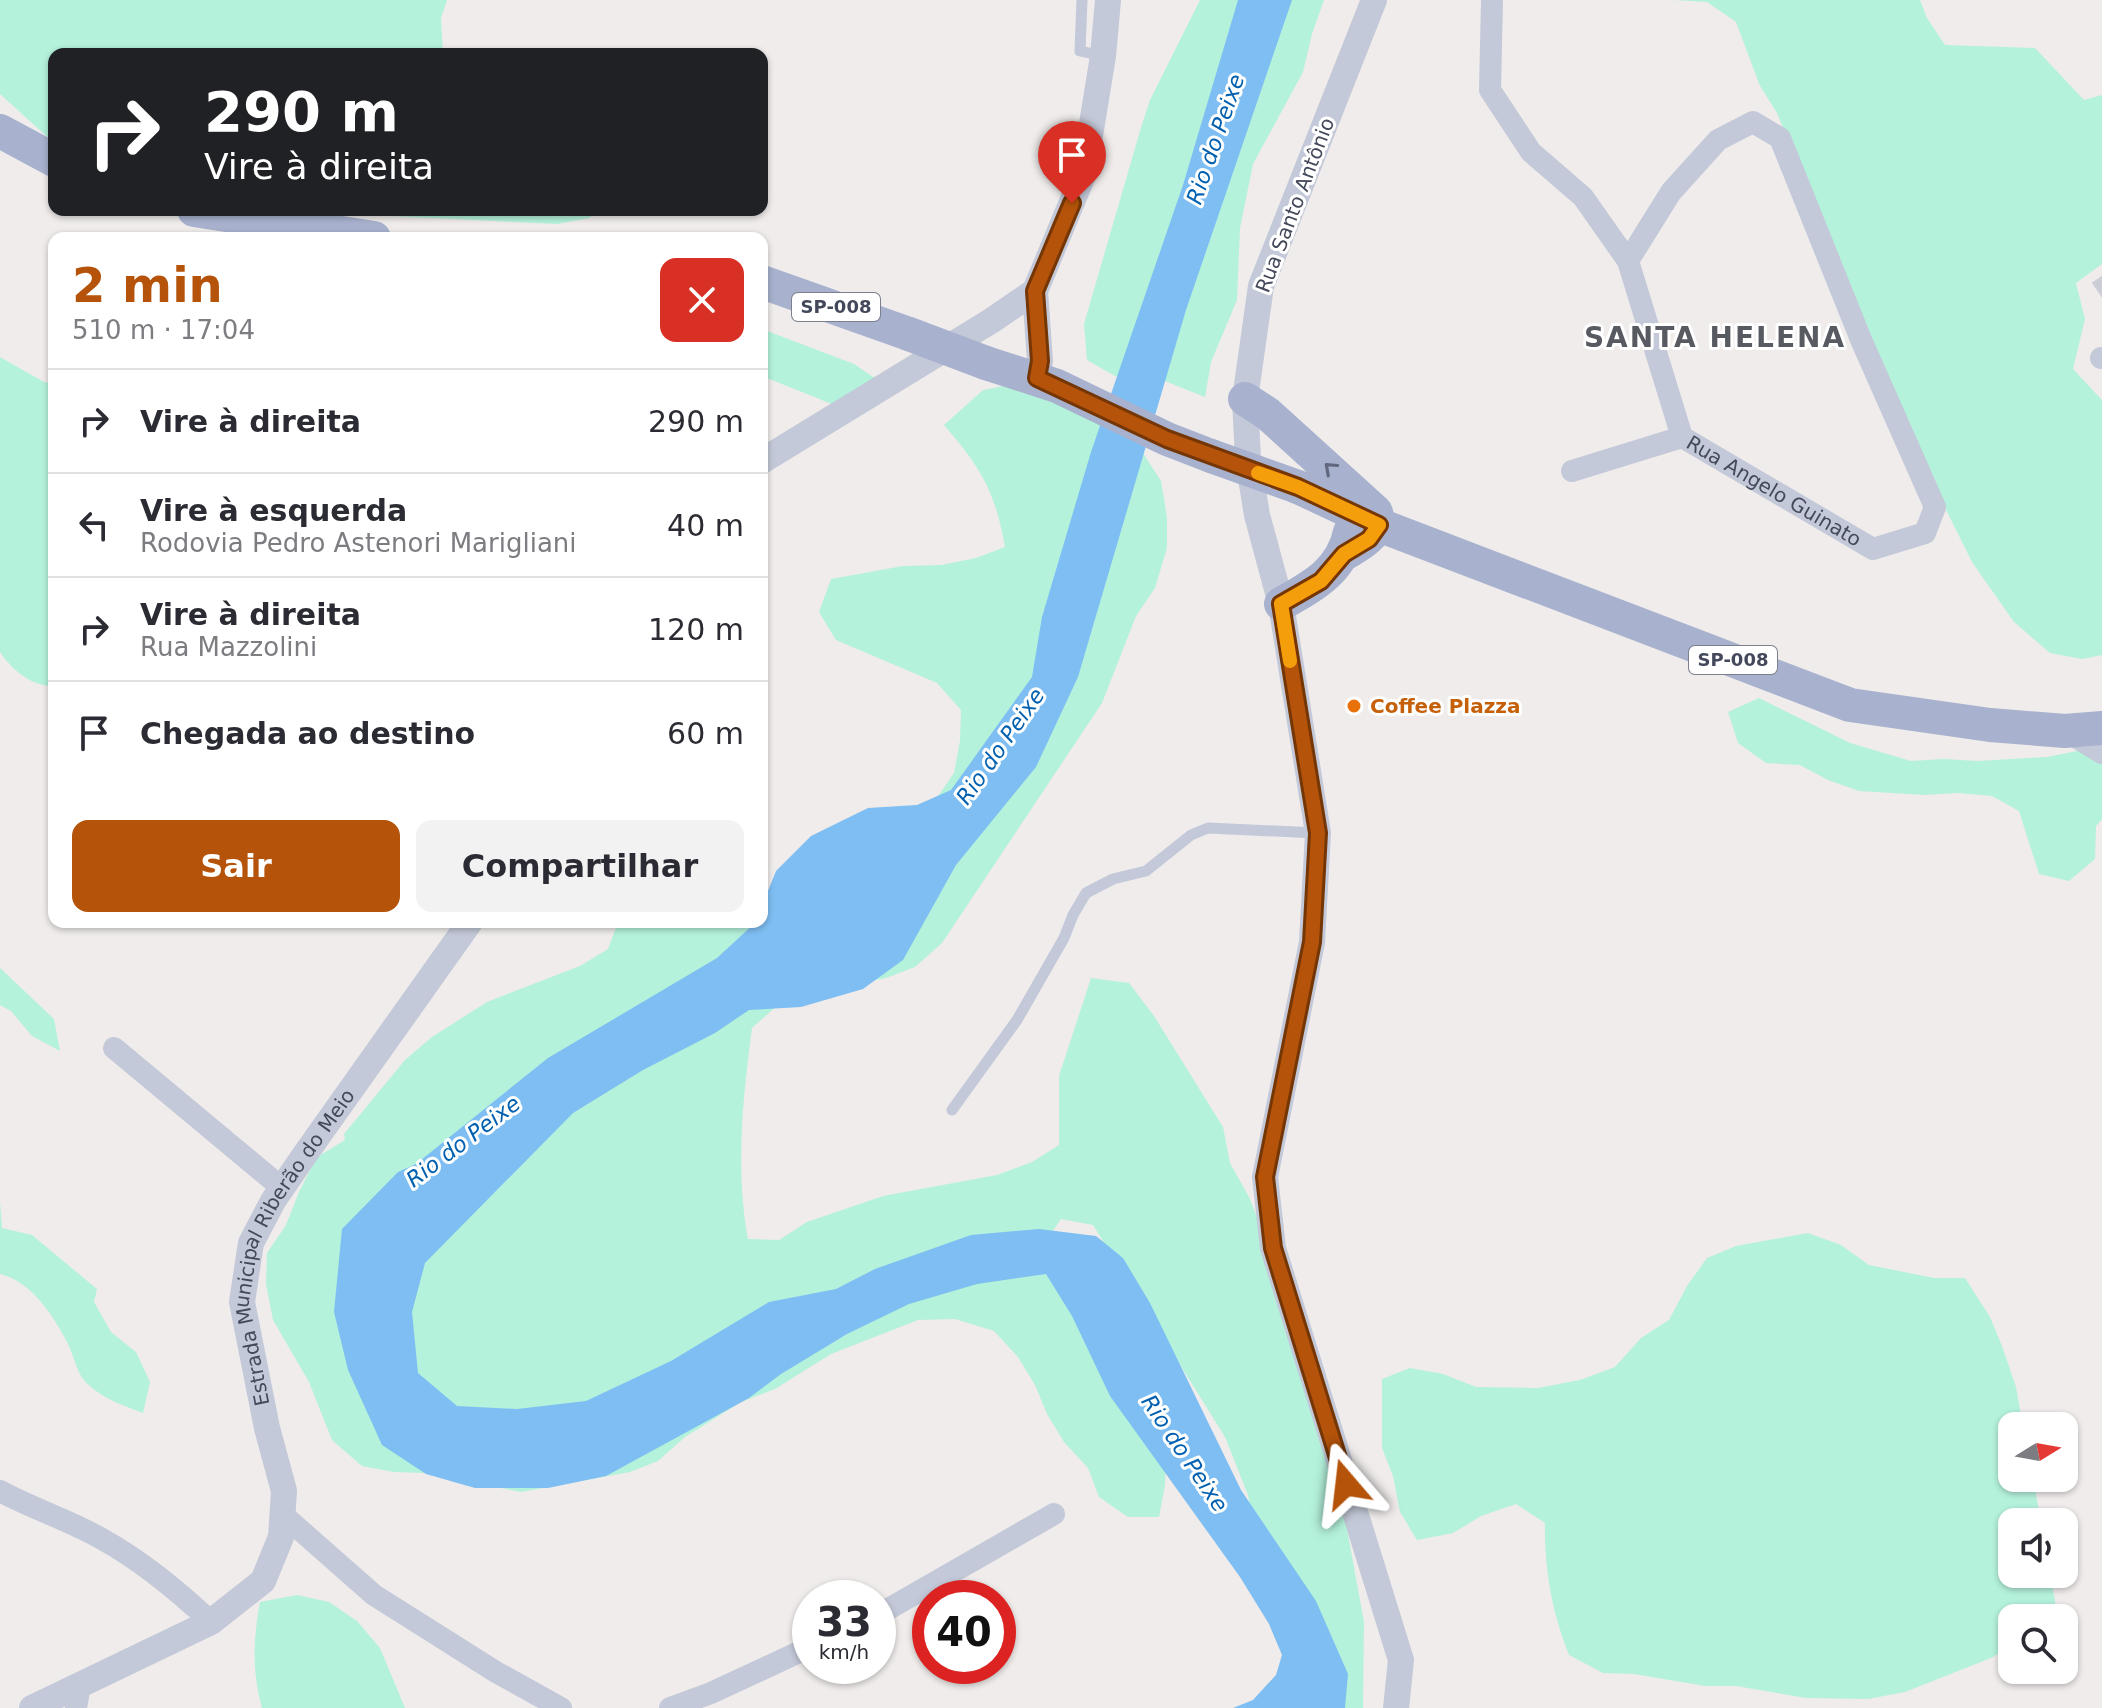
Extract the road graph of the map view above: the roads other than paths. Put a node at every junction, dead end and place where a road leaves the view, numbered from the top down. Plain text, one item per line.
1 (1082, 0) edge
2 (1108, 0) edge
3 (1374, 0) edge
4 (1492, 0) edge
5 (1103, 56) junction
6 (0, 131) edge
7 (48, 157) edge
8 (233, 216) edge
9 (335, 232) edge
10 (1628, 261) junction
11 (768, 284) edge
12 (1035, 291) junction
13 (1047, 382) junction
14 (1245, 399) junction
15 (1682, 437) junction
16 (768, 457) edge
17 (1572, 471) dead end
18 (1366, 519) junction
19 (1281, 604) junction
20 (2102, 728) edge
21 (2065, 731) junction
22 (2102, 753) edge
23 (1318, 833) junction
24 (466, 928) edge
25 (114, 1048) dead end
26 (952, 1110) dead end
27 (282, 1188) junction
28 (0, 1491) edge
29 (282, 1514) junction
30 (1054, 1514) dead end
31 (896, 1605) edge
32 (211, 1622) junction
33 (792, 1655) edge
34 (78, 1696) edge
35 (32, 1708) edge
36 (561, 1708) edge
37 (670, 1708) edge
38 (1396, 1708) edge

1 - 5 lane
2 - 5 street
3 - 14 street, Rua Santo Antônio
4 - 10 street, Rua Angelo Guinato
5 - 12 street
6 - 7 main road
8 - 9 main road
10 - 15 street, Rua Angelo Guinato
10 - 15 street, Rua Angelo Guinato
11 - 13 main road, SP-008, bridge
12 - 13 street
12 - 16 street
13 - 18 main road, SP-008, bridge
18 -> 14 main road
14 - 19 street, Rua Santo Antônio
15 - 17 street
18 - 19 main road
18 - 21 main road, SP-008
19 - 23 street, Rua Santo Antônio
20 - 21 main road, SP-008
21 - 22 street
23 - 26 lane
23 - 38 street, Rua Santo Antônio
24 - 27 street, Estrada Municipal Riberão do Meio
25 - 27 street
27 - 29 street, Estrada Municipal Riberão do Meio
28 - 32 street
29 - 32 street, Estrada Municipal Riberão do Meio
29 - 36 street
30 - 31 street
32 - 34 street, Estrada Municipal Riberão do Meio
33 - 37 street
34 - 35 street, Estrada Municipal Riberão do Meio

